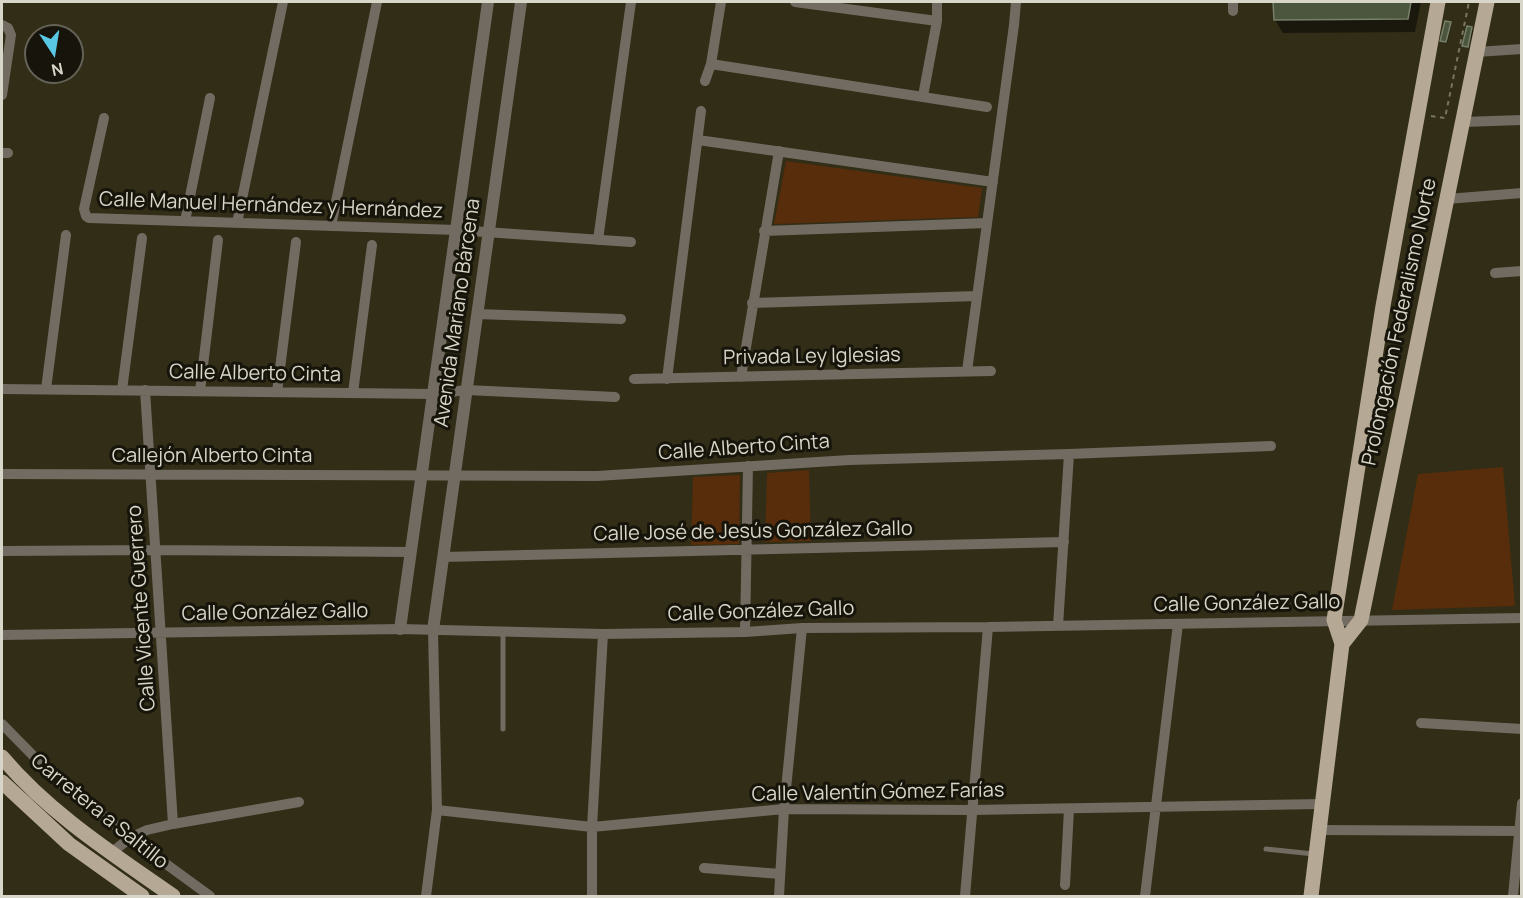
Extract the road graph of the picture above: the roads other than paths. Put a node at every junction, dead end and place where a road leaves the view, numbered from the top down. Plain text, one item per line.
1 (283, 2) edge
2 (377, 2) edge
3 (488, 2) edge
4 (521, 2) edge
5 (631, 2) edge
6 (721, 2) edge
7 (795, 2) edge
8 (937, 2) edge
9 (1016, 2) edge
10 (1438, 2) edge
11 (1487, 2) edge
12 (937, 21) junction
13 (2, 25) edge
14 (1521, 49) edge
15 (1476, 52) junction
16 (711, 64) junction
17 (705, 81) dead end
18 (2, 95) edge
19 (923, 96) junction
20 (210, 98) dead end
21 (987, 107) dead end
22 (701, 111) dead end
23 (104, 118) dead end
24 (1521, 120) edge
25 (1463, 123) junction
26 (698, 140) junction
27 (779, 151) junction
28 (993, 182) junction
29 (1521, 193) edge
30 (1447, 199) junction
31 (185, 221) junction
32 (237, 223) junction
33 (987, 223) junction
34 (331, 226) junction
35 (456, 230) junction
36 (764, 231) junction
37 (489, 232) junction
38 (66, 236) dead end
39 (142, 238) dead end
40 (218, 240) dead end
41 (598, 240) junction
42 (296, 242) dead end
43 (631, 242) dead end
44 (372, 244) dead end
45 (1521, 271) edge
46 (1495, 273) dead end
47 (977, 296) junction
48 (752, 303) junction
49 (477, 314) junction
50 (621, 319) dead end
51 (967, 371) junction
52 (991, 371) dead end
53 (741, 377) junction
54 (667, 379) junction
55 (634, 380) dead end
56 (2, 389) edge
57 (46, 389) junction
58 (122, 390) junction
59 (145, 390) junction
60 (467, 390) junction
61 (200, 391) junction
62 (277, 392) junction
63 (353, 393) junction
64 (433, 393) junction
65 (615, 397) dead end
66 (1271, 446) dead end
67 (1069, 454) junction
68 (748, 466) junction
69 (151, 473) junction
70 (2, 474) edge
71 (422, 474) junction
72 (455, 475) junction
73 (1064, 542) junction
74 (156, 550) junction
75 (746, 550) junction
76 (2, 551) edge
77 (411, 552) junction
78 (443, 557) junction
79 (1521, 618) edge
80 (1334, 620) junction
81 (1361, 620) junction
82 (1178, 624) junction
83 (1058, 626) junction
84 (802, 627) junction
85 (988, 627) junction
86 (400, 629) junction
87 (433, 630) junction
88 (503, 632) junction
89 (745, 632) junction
90 (162, 633) junction
91 (603, 634) junction
92 (2, 635) edge
93 (1342, 644) junction
94 (1421, 723) dead end
95 (2, 724) edge
96 (503, 729) dead end
97 (1521, 729) edge
98 (2, 757) edge
99 (2, 782) edge
100 (299, 802) dead end
101 (1521, 803) edge
102 (1321, 804) junction
103 (1155, 807) junction
104 (784, 808) junction
105 (1069, 809) junction
106 (437, 810) junction
107 (971, 810) junction
108 (173, 824) junction
109 (592, 827) junction
110 (1318, 830) junction
111 (1520, 831) edge
112 (130, 838) junction
113 (1266, 849) dead end
114 (111, 853) junction
115 (1316, 854) junction
116 (704, 868) dead end
117 (780, 874) junction
118 (1065, 885) dead end
119 (142, 897) edge
120 (173, 897) edge
121 (210, 897) edge
122 (426, 897) edge
123 (592, 897) edge
124 (779, 897) edge
125 (965, 897) edge
126 (1145, 897) edge
127 (1311, 897) edge
128 (1513, 897) edge

1 - 32 street
2 - 34 street
3 - 35 street, Avenida Mariano Bárcena
4 - 37 street, Avenida Mariano Bárcena
5 - 41 street
6 - 16 street
7 - 12 street
8 - 12 street
9 - 28 street
10 - 80 main road, Prolongación Federalismo Norte
11 - 15 main road, Prolongación Federalismo Norte
12 - 19 street
13 - 18 street
14 - 15 street
15 - 25 main road, Prolongación Federalismo Norte
16 - 17 street
16 - 19 street
19 - 21 street
20 - 31 street
22 - 26 street
23 - 31 street, Calle Manuel Hernández y Hernández
24 - 25 street
25 - 30 main road, Prolongación Federalismo Norte
26 - 27 street
26 - 54 street
27 - 28 street
27 - 36 street
28 - 33 street
29 - 30 street
30 - 81 main road, Prolongación Federalismo Norte
31 - 32 street, Calle Manuel Hernández y Hernández
32 - 34 street, Calle Manuel Hernández y Hernández
33 - 36 street
33 - 47 street
34 - 35 street, Calle Manuel Hernández y Hernández
35 - 37 street, Calle Manuel Hernández y Hernández
35 - 64 street, Avenida Mariano Bárcena
36 - 48 street
37 - 41 street, Calle Manuel Hernández y Hernández
37 - 49 street, Avenida Mariano Bárcena
38 - 57 street
39 - 58 street
40 - 61 street
41 - 43 street, Calle Manuel Hernández y Hernández
42 - 62 street
44 - 63 street
45 - 46 street
47 - 48 street
47 - 51 street
48 - 53 street
49 - 50 street
49 - 60 street, Avenida Mariano Bárcena
51 - 52 street, Privada Ley Iglesias
51 - 53 street, Privada Ley Iglesias
53 - 54 street, Privada Ley Iglesias
54 - 55 street, Privada Ley Iglesias
56 - 57 street, Calle Alberto Cinta
57 - 58 street, Calle Alberto Cinta
58 - 59 street, Calle Alberto Cinta
59 - 61 street, Calle Alberto Cinta
59 - 69 street, Calle Vicente Guerrero
60 - 64 street, Calle Alberto Cinta
60 - 65 street, Calle Alberto Cinta
60 - 72 street, Avenida Mariano Bárcena
61 - 62 street, Calle Alberto Cinta
62 - 63 street, Calle Alberto Cinta
63 - 64 street, Calle Alberto Cinta
64 - 71 street, Avenida Mariano Bárcena
66 - 67 street, Calle Alberto Cinta
67 - 68 street, Calle Alberto Cinta
67 - 73 street
68 - 72 street, Calle Alberto Cinta
68 - 75 street
69 - 70 street, Callejón Alberto Cinta
69 - 71 street, Callejón Alberto Cinta
69 - 74 street, Calle Vicente Guerrero
71 - 72 street, Calle Alberto Cinta
71 - 77 street, Avenida Mariano Bárcena
72 - 78 street, Avenida Mariano Bárcena
73 - 75 street, Calle José de Jesús González Gallo
73 - 83 street
74 - 76 street
74 - 77 street
74 - 90 street, Calle Vicente Guerrero
75 - 78 street, Calle José de Jesús González Gallo
75 - 89 street
77 - 86 street, Avenida Mariano Bárcena
78 - 87 street, Avenida Mariano Bárcena
79 - 81 street, Calle González Gallo
80 - 81 street, Calle González Gallo
80 - 82 street, Calle González Gallo
80 - 93 main road, Prolongación Federalismo Norte
81 - 93 main road, Prolongación Federalismo Norte
82 - 83 street, Calle González Gallo
82 - 103 street
83 - 85 street, Calle González Gallo
84 - 85 street, Calle González Gallo
84 - 89 street, Calle González Gallo
84 - 104 street
85 - 107 street
86 - 87 street, Calle González Gallo
86 - 90 street, Calle González Gallo
87 - 88 street, Calle González Gallo
87 - 106 street
88 - 91 street, Calle González Gallo
88 - 96 lane
89 - 91 street, Calle González Gallo
90 - 92 street, Calle González Gallo
90 - 108 street, Calle Vicente Guerrero
91 - 109 street
93 - 102 main road, Prolongación Federalismo Norte
94 - 97 street
95 - 112 street
98 - 114 main road, Carretera a Saltillo
99 - 119 main road, Carretera a Saltillo
100 - 108 street
101 - 111 street
102 - 103 street, Calle Valentín Gómez Farías
102 - 110 main road, Prolongación Federalismo Norte
103 - 105 street, Calle Valentín Gómez Farías
103 - 126 street
104 - 107 street, Calle Valentín Gómez Farías
104 - 109 street, Calle Valentín Gómez Farías
104 - 117 street
105 - 107 street, Calle Valentín Gómez Farías
105 - 118 street
106 - 109 street, Calle Valentín Gómez Farías
106 - 122 street
107 - 125 street
108 - 112 street
109 - 123 street
110 - 111 street
110 - 115 main road, Prolongación Federalismo Norte
111 - 128 street
112 - 114 street
112 - 121 street
113 - 115 lane
114 - 120 main road, Carretera a Saltillo
115 - 127 main road, Prolongación Federalismo Norte
116 - 117 street
117 - 124 street

